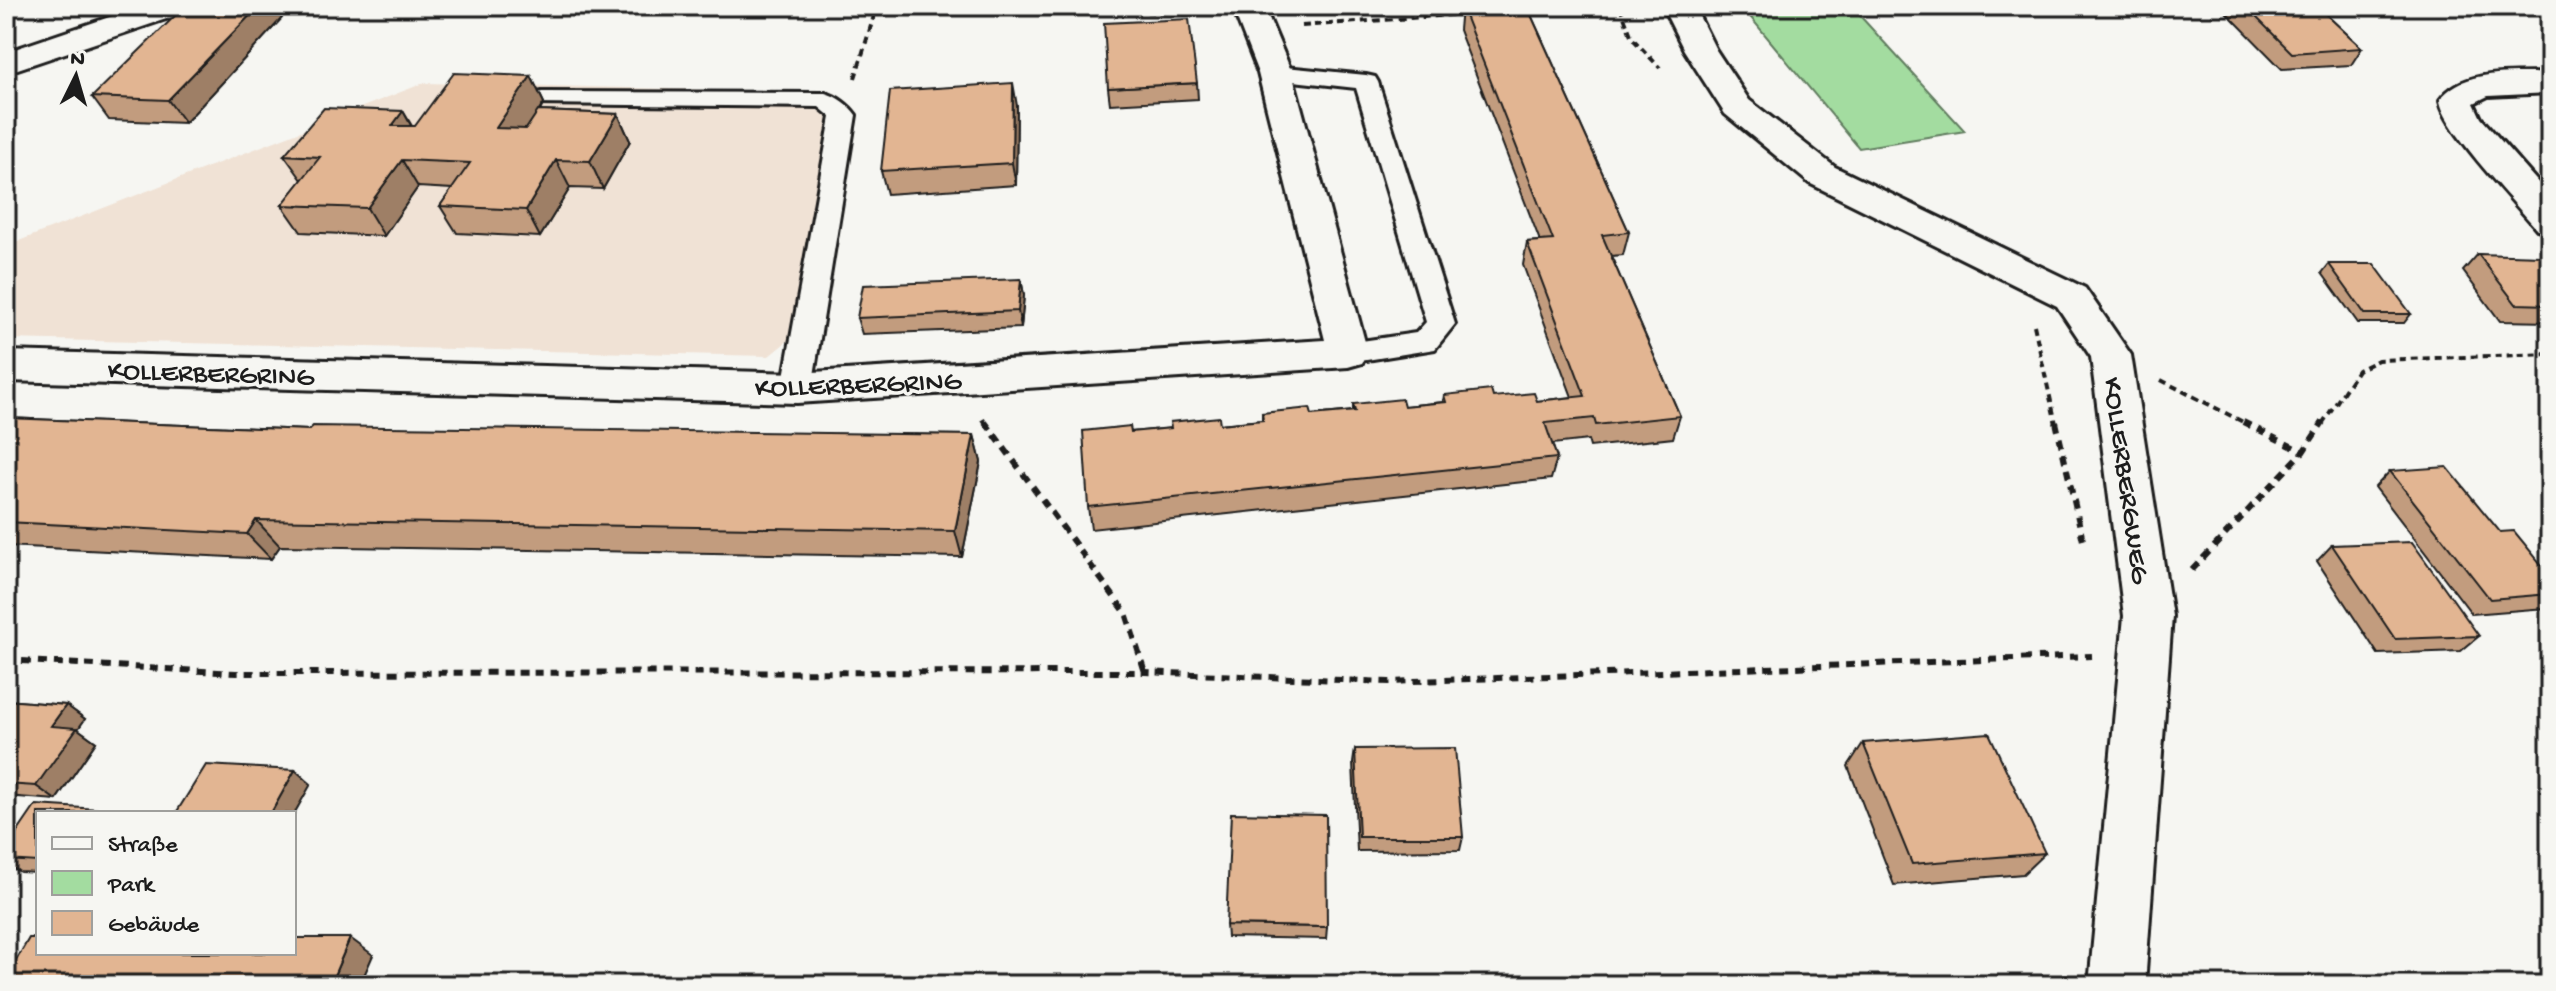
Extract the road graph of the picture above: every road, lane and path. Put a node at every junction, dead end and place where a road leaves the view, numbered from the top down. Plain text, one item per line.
1 (28, 6) edge
2 (173, 6) edge
3 (877, 6) edge
4 (1051, 6) edge
5 (1620, 6) edge
6 (1678, 6) edge
7 (6, 12) edge
8 (1251, 14) edge
9 (1464, 14) edge
10 (6, 63) edge
11 (1275, 73) junction
12 (1665, 73) dead end
13 (2550, 83) edge
14 (542, 99) dead end
15 (844, 115) junction
16 (2550, 220) edge
17 (2032, 315) dead end
18 (1348, 353) junction
19 (2550, 354) edge
20 (2111, 355) junction
21 (6, 366) edge
22 (954, 379) junction
23 (797, 388) junction
24 (2303, 452) junction
25 (2084, 547) dead end
26 (2148, 616) junction
27 (6, 660) edge
28 (1145, 672) junction
29 (2117, 985) edge

1 - 7 path
2 - 10 street
3 - 15 path
4 - 8 path
5 - 12 path
6 - 20 street, KOLLERBERGWEG
8 - 9 path
8 - 11 street
11 - 18 street
11 - 18 lane
13 - 16 street
14 - 15 lane
15 - 23 lane
17 - 25 path
18 - 22 street, KOLLERBERGRING
19 - 24 path
20 - 24 path
20 - 26 street, KOLLERBERGWEG
21 - 23 street, KOLLERBERGRING
22 - 23 street, KOLLERBERGRING
22 - 28 path
24 - 26 path
26 - 28 path
26 - 29 street, KOLLERBERGWEG
27 - 28 path

